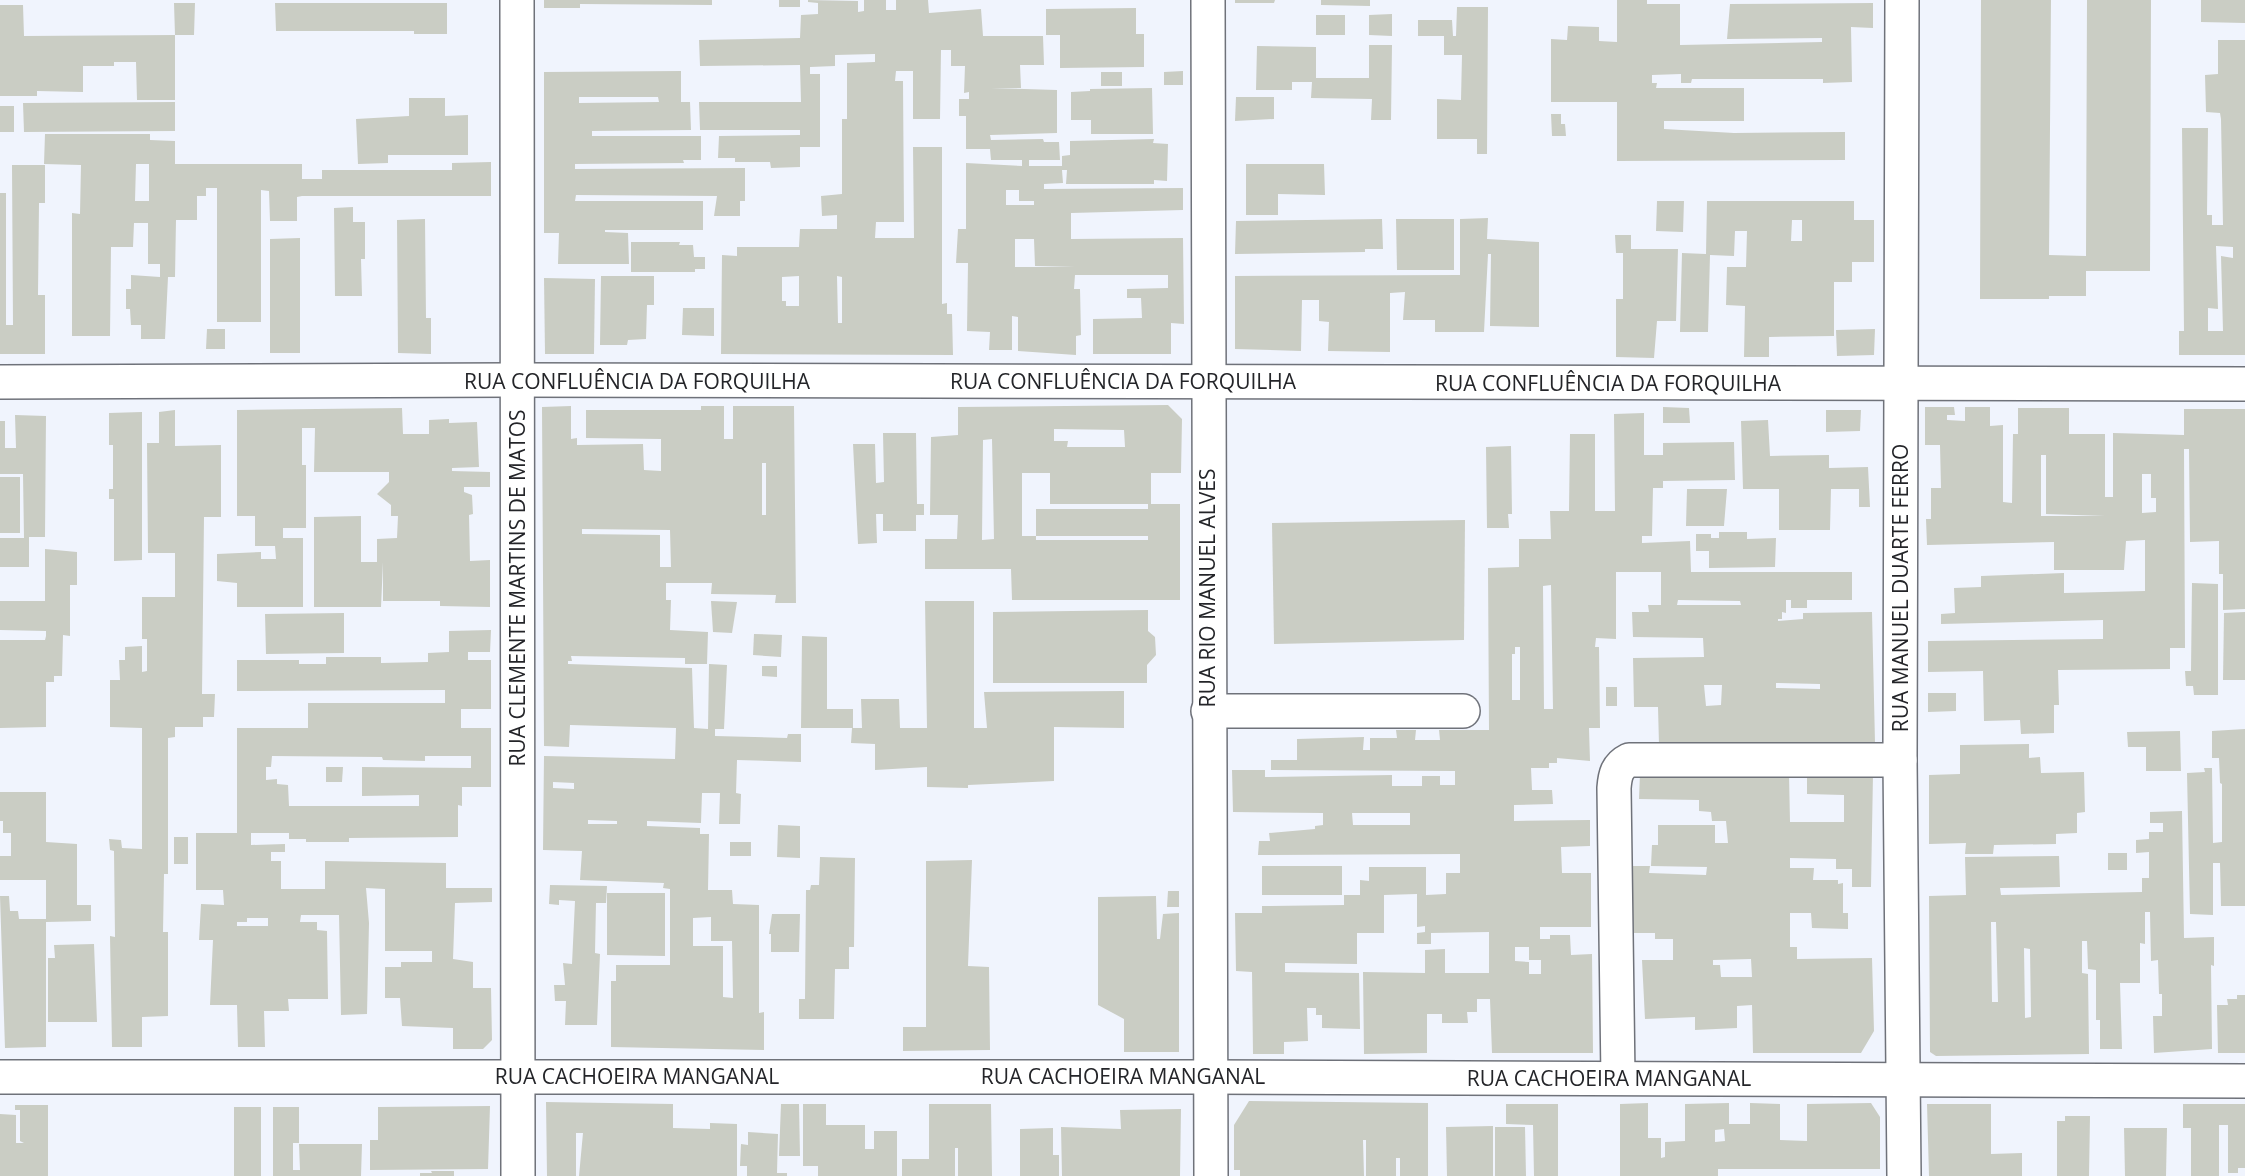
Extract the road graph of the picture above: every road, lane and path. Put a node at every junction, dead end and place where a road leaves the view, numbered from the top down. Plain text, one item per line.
1 (517, 0) edge
2 (1208, 0) edge
3 (1902, 0) edge
4 (517, 380) junction
5 (1207, 381) junction
6 (0, 382) edge
7 (1899, 384) junction
8 (2245, 384) edge
9 (1208, 711) junction
10 (1463, 711) dead end
11 (1900, 760) junction
12 (517, 1076) junction
13 (0, 1077) edge
14 (1210, 1077) junction
15 (1618, 1078) junction
16 (1902, 1078) junction
17 (2245, 1081) edge
18 (518, 1176) edge
19 (1211, 1176) edge
20 (1904, 1176) edge

1 - 4 street, RUA CLEMENTE MARTINS DE MATOS
2 - 5 street, RUA RIO MANUEL ALVES
3 - 7 street, RUA MANUEL DUARTE FERRO
4 - 5 street, RUA CONFLUÊNCIA DA FORQUILHA
4 - 6 street, RUA CONFLUÊNCIA DA FORQUILHA
4 - 12 street, RUA CLEMENTE MARTINS DE MATOS
5 - 7 street, RUA CONFLUÊNCIA DA FORQUILHA
5 - 9 street, RUA RIO MANUEL ALVES
7 - 8 street, RUA CONFLUÊNCIA DA FORQUILHA
7 - 11 street, RUA MANUEL DUARTE FERRO
9 - 10 street
9 - 14 street, RUA RIO MANUEL ALVES
11 - 15 street
11 - 16 street, RUA MANUEL DUARTE FERRO
12 - 13 street, RUA CACHOEIRA MANGANAL
12 - 14 street, RUA CACHOEIRA MANGANAL
12 - 18 street, RUA CLEMENTE MARTINS DE MATOS
14 - 15 street, RUA CACHOEIRA MANGANAL
14 - 19 street, RUA RIO MANUEL ALVES
15 - 16 street, RUA CACHOEIRA MANGANAL
16 - 17 street, RUA CACHOEIRA MANGANAL
16 - 20 street, RUA MANUEL DUARTE FERRO

